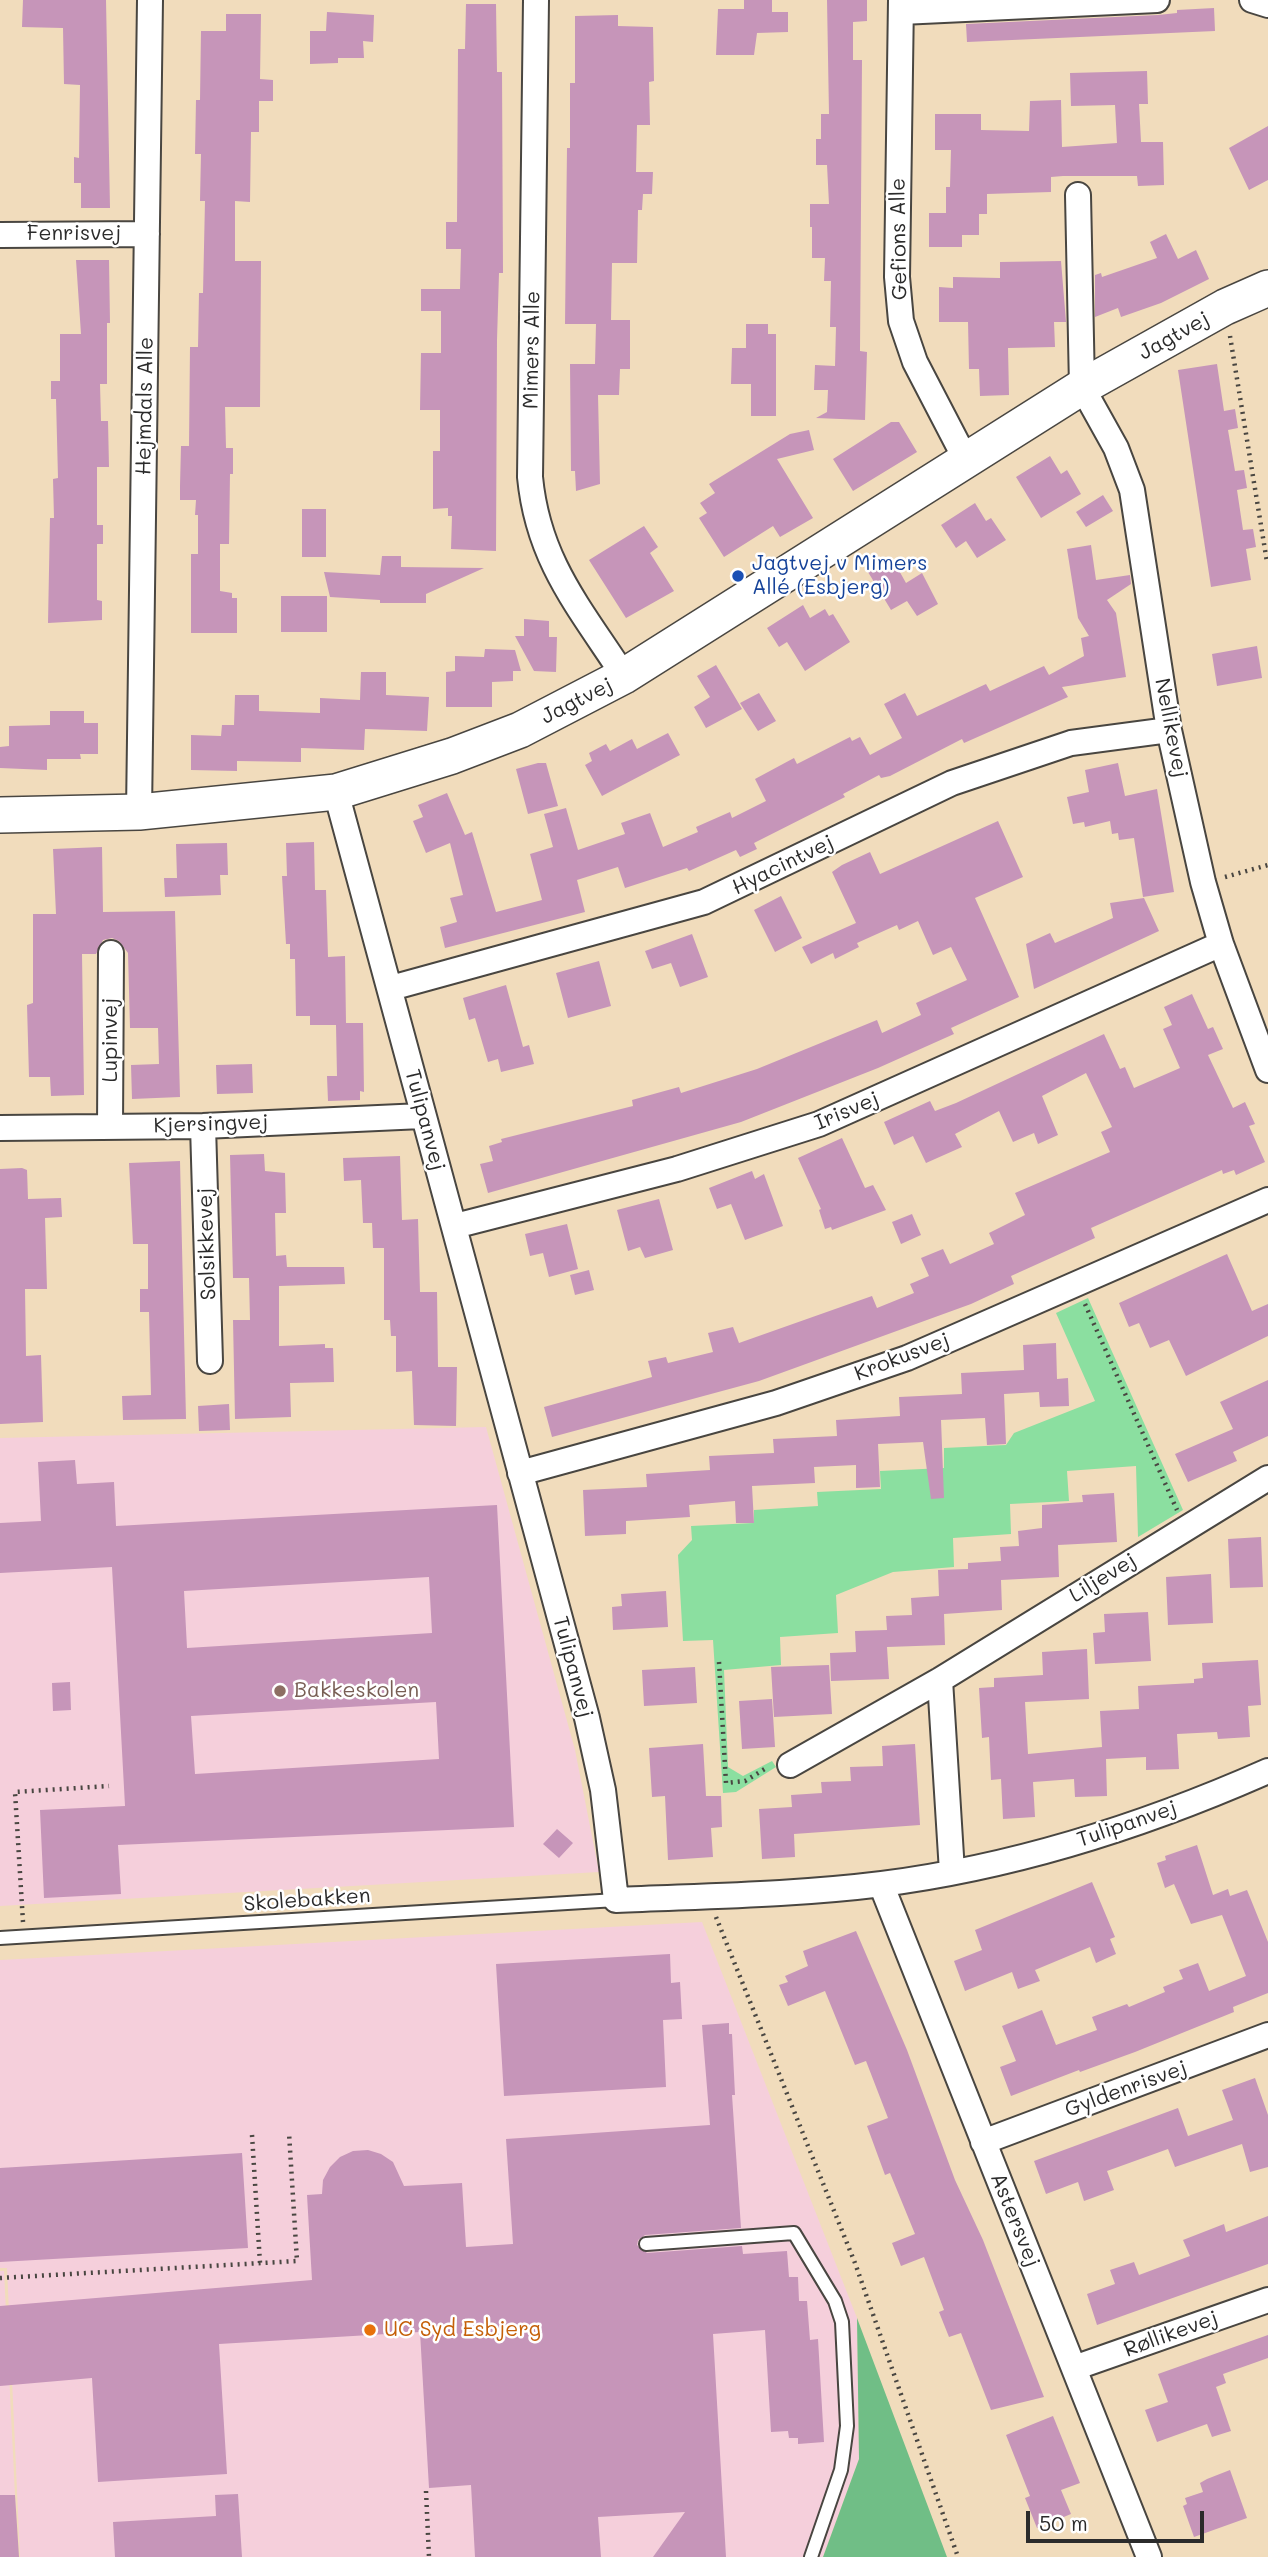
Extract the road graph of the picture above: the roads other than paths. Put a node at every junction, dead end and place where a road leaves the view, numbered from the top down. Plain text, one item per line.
1 (150, 0) edge
2 (536, 0) edge
3 (1157, 0) edge
4 (1252, 0) edge
5 (1268, 5) edge
6 (901, 6) edge
7 (1078, 195) dead end
8 (147, 234) junction
9 (0, 235) edge
10 (1268, 288) edge
11 (1082, 387) junction
12 (967, 462) junction
13 (624, 676) junction
14 (1169, 730) junction
15 (336, 792) junction
16 (139, 812) junction
17 (0, 815) edge
18 (1221, 944) junction
19 (111, 953) dead end
20 (391, 988) junction
21 (1268, 1070) edge
22 (422, 1116) junction
23 (203, 1126) junction
24 (110, 1127) junction
25 (0, 1128) edge
26 (1268, 1200) edge
27 (455, 1226) junction
28 (210, 1362) dead end
29 (520, 1473) junction
30 (1268, 1478) edge
31 (940, 1680) junction
32 (790, 1765) road end
33 (1268, 1771) edge
34 (952, 1872) junction
35 (881, 1884) junction
36 (616, 1900) junction
37 (0, 1938) edge
38 (1268, 2035) edge
39 (984, 2142) junction
40 (646, 2244) dead end
41 (1268, 2300) edge
42 (1074, 2368) junction
43 (811, 2557) edge
44 (1149, 2557) edge

1 - 8 street, Hejmdals Alle
2 - 13 street, Mimers Alle
3 - 6 street
4 - 5 street
6 - 12 street, Gefions Alle
7 - 11 street
8 - 9 street, Fenrisvej
8 - 16 street, Hejmdals Alle
10 - 11 street, Jagtvej
11 - 12 street, Jagtvej
11 - 14 street, Nellikevej
12 - 13 street, Jagtvej
13 - 15 street, Jagtvej
14 - 18 street, Nellikevej
14 - 20 street, Hyacintvej
15 - 16 street, Jagtvej
15 - 20 street, Tulipanvej
16 - 17 street, Jagtvej
18 - 21 street, Nellikevej
18 - 27 street, Irisvej
19 - 24 street, Lupinvej
20 - 22 street, Tulipanvej
22 - 23 street, Kjersingvej
22 - 27 street, Tulipanvej
23 - 24 street, Kjersingvej
23 - 28 street, Solsikkevej
24 - 25 street, Kjersingvej
26 - 29 street, Krokusvej
27 - 29 street, Tulipanvej
29 - 36 street, Tulipanvej
30 - 31 street, Liljevej
31 - 32 street, Liljevej
31 - 34 street
33 - 34 street, Tulipanvej
34 - 35 street, Tulipanvej
35 - 36 street, Tulipanvej
35 - 39 street, Astersvej
36 - 37 lane, Skolebakken
38 - 39 street, Gyldenrisvej
39 - 42 street, Astersvej
40 - 43 lane
41 - 42 street, Røllikevej
42 - 44 street, Astersvej

